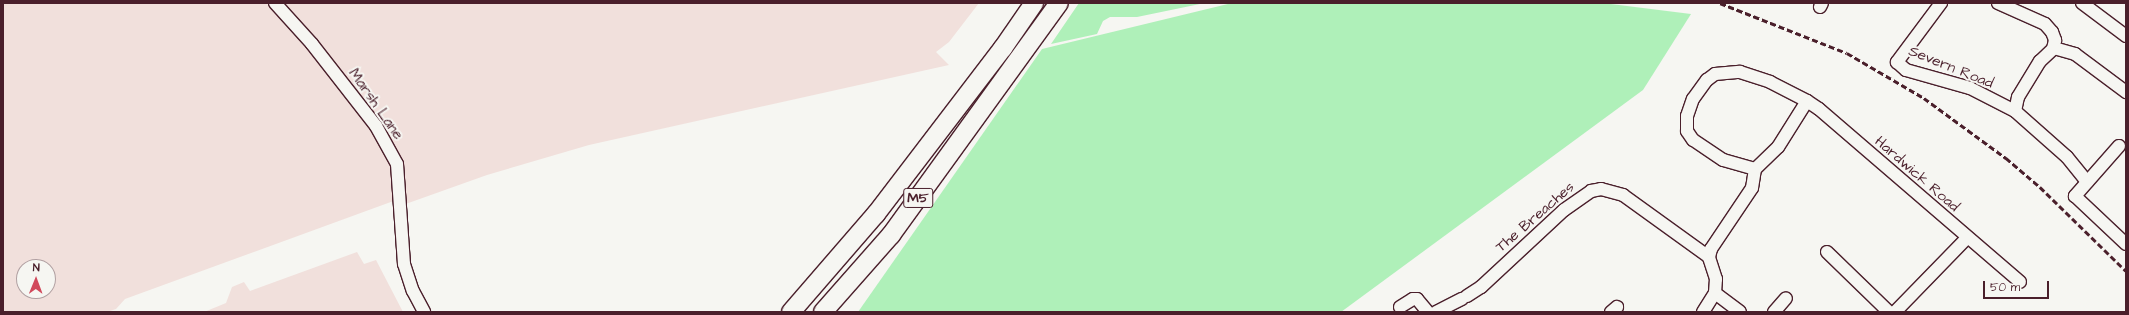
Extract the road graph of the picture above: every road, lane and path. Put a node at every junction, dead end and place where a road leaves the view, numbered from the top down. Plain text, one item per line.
1 (275, 3) edge
2 (1034, 3) edge
3 (1059, 3) edge
4 (1941, 3) edge
5 (2082, 3) edge
6 (2006, 5) edge
7 (2126, 36) edge
8 (2054, 48) junction
9 (2126, 92) edge
10 (1807, 101) junction
11 (2015, 111) junction
12 (2119, 146) dead end
13 (1755, 168) junction
14 (2087, 182) junction
15 (1967, 238) junction
16 (2126, 244) edge
17 (1827, 252) dead end
18 (1709, 257) junction
19 (2020, 282) dead end
20 (1715, 293) junction
21 (1786, 298) dead end
22 (1400, 307) dead end
23 (424, 312) edge
24 (791, 312) edge
25 (823, 312) edge
26 (1428, 312) edge
27 (1436, 312) edge
28 (1703, 312) edge
29 (1740, 312) edge
30 (1774, 312) edge
31 (1889, 312) edge
32 (1895, 312) edge

1 - 23 street, Marsh Lane
2 - 24 highway, M5
3 - 25 highway, M5
4 - 11 street, Severn Road
5 - 7 street
6 - 8 street
8 - 9 street
8 - 11 street
10 - 13 street
10 - 13 street
10 - 15 street, Hardwick Road
11 - 14 street, Severn Road
12 - 14 street
13 - 18 street
14 - 16 street
15 - 19 street, Hardwick Road
15 - 32 street
17 - 31 street
18 - 20 street
18 - 27 street, The Breaches
20 - 28 street
20 - 29 street
21 - 30 street
22 - 26 street

